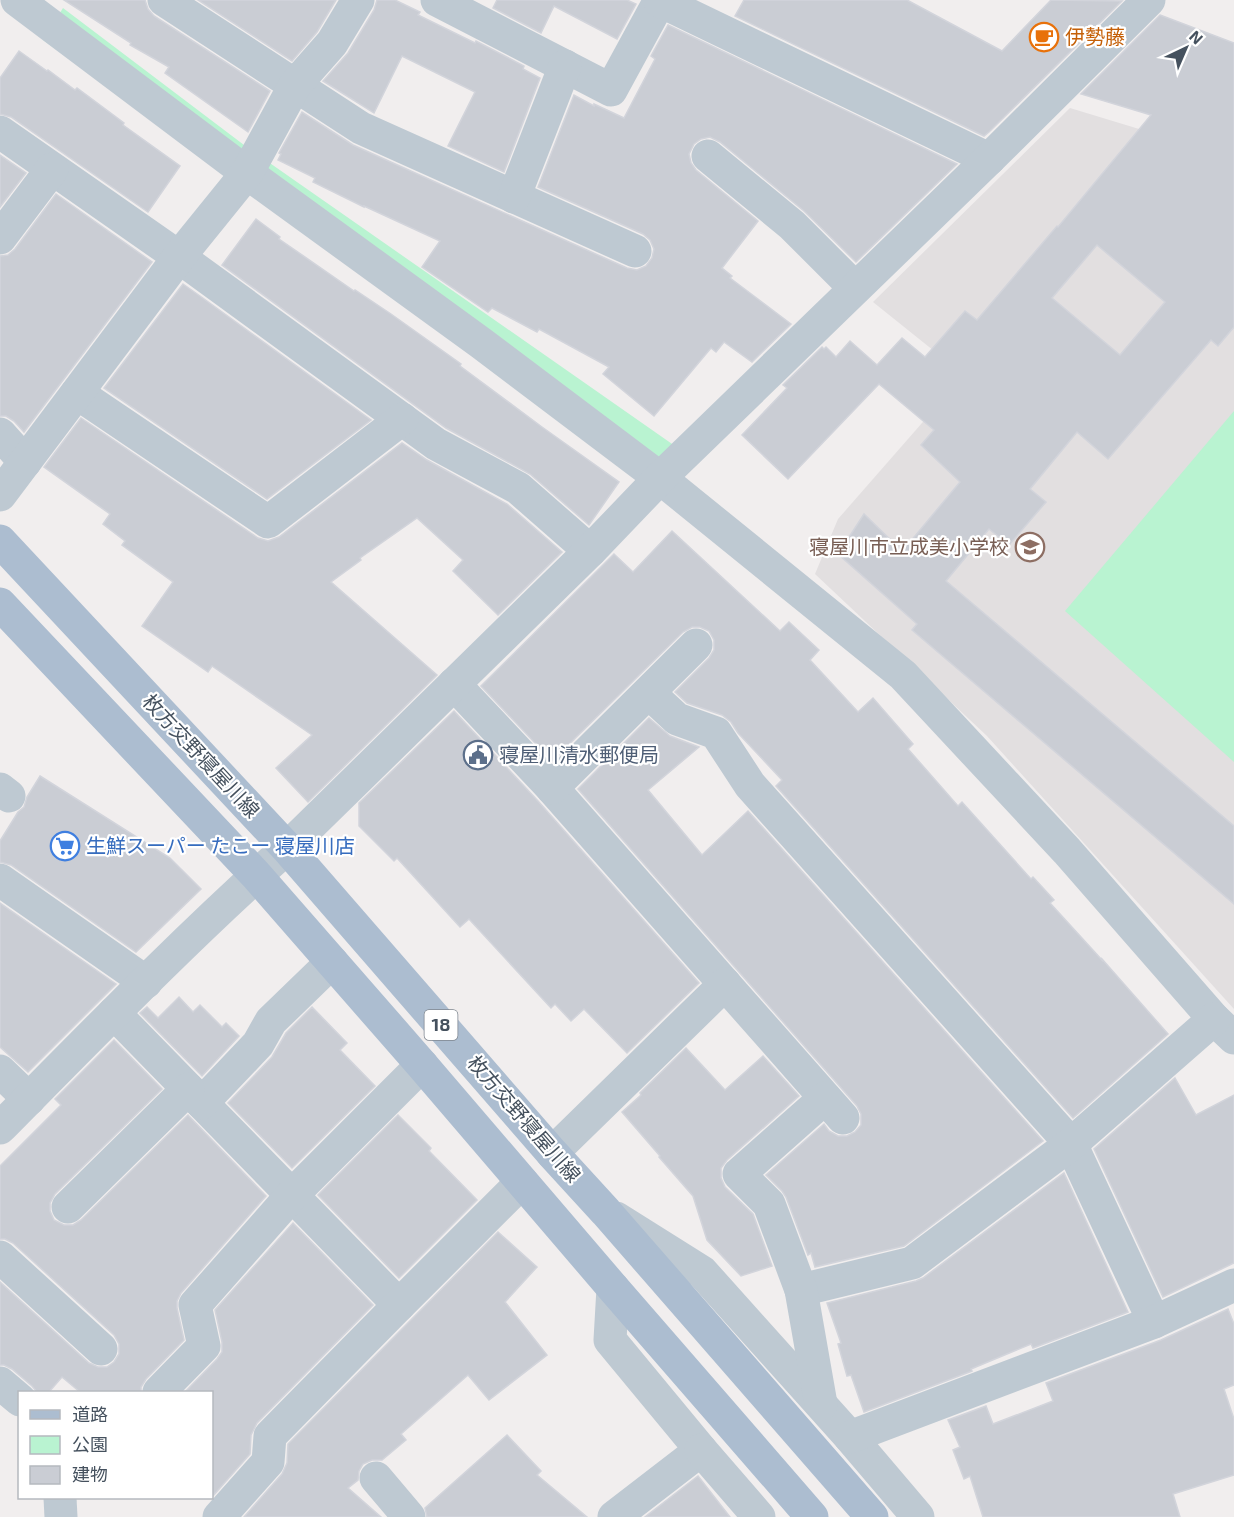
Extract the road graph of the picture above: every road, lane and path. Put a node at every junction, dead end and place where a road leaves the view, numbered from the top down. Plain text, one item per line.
1 (17, 0) edge
2 (164, 0) edge
3 (358, 0) edge
4 (660, 0) edge
5 (1149, 0) edge
6 (455, 4) edge
7 (565, 66) junction
8 (295, 85) junction
9 (0, 132) edge
10 (708, 156) dead end
11 (989, 159) junction
12 (52, 169) junction
13 (247, 173) junction
14 (513, 197) junction
15 (0, 238) edge
16 (634, 251) dead end
17 (179, 257) junction
18 (855, 288) junction
19 (77, 393) junction
20 (402, 419) junction
21 (0, 434) edge
22 (25, 462) junction
23 (660, 478) junction
24 (0, 495) edge
25 (0, 541) edge
26 (590, 551) junction
27 (0, 604) edge
28 (696, 645) dead end
29 (454, 684) junction
30 (650, 693) junction
31 (552, 788) junction
32 (288, 848) junction
33 (256, 875) junction
34 (0, 880) edge
35 (332, 962) junction
36 (146, 982) junction
37 (725, 984) junction
38 (114, 1013) junction
39 (1224, 1029) edge
40 (422, 1065) junction
41 (0, 1071) edge
42 (195, 1096) junction
43 (29, 1099) junction
44 (0, 1128) edge
45 (1071, 1144) junction
46 (552, 1153) junction
47 (522, 1182) junction
48 (292, 1195) junction
49 (68, 1207) dead end
50 (606, 1212) junction
51 (0, 1257) edge
52 (1234, 1285) edge
53 (613, 1288) junction
54 (801, 1290) junction
55 (399, 1305) junction
56 (1154, 1322) junction
57 (101, 1349) dead end
58 (0, 1383) edge
59 (160, 1391) edge
60 (18, 1398) edge
61 (821, 1404) junction
62 (850, 1437) junction
63 (701, 1450) junction
64 (376, 1478) dead end
65 (60, 1499) edge
66 (61, 1517) edge
67 (219, 1517) edge
68 (410, 1517) edge
69 (614, 1517) edge
70 (759, 1517) edge
71 (812, 1517) edge
72 (872, 1517) edge
73 (918, 1517) edge

1 - 13 street
2 - 8 street
3 - 8 street
4 - 7 street
4 - 11 street
5 - 11 street
6 - 7 street
7 - 14 street
8 - 13 street
8 - 14 street
9 - 12 street
10 - 18 street
11 - 18 street
12 - 15 street
12 - 17 street
13 - 17 street
13 - 23 street
14 - 16 street
17 - 19 street
17 - 20 street
18 - 23 street
19 - 20 street
19 - 22 street
20 - 26 street
21 - 22 street
22 - 24 street
23 - 26 street
23 - 39 street
25 - 32 main road, 枚方交野寝屋川線 / 18
26 - 29 street
27 - 33 main road, 枚方交野寝屋川線 / 18
28 - 30 street
29 - 31 street
29 - 32 street
30 - 31 street
30 - 45 street
31 - 37 street
32 - 33 street
32 - 46 main road, 枚方交野寝屋川線 / 18
33 - 35 main road, 枚方交野寝屋川線 / 18
33 - 36 street
34 - 36 street
35 - 40 main road, 枚方交野寝屋川線 / 18
35 - 42 street
36 - 38 street
37 - 46 street
37 - 54 street
38 - 42 street
38 - 43 street
39 - 45 street
40 - 47 main road, 枚方交野寝屋川線 / 18
40 - 48 street
41 - 43 street
42 - 48 street
42 - 49 street
43 - 44 street
45 - 54 street
45 - 56 street
46 - 50 main road, 枚方交野寝屋川線 / 18
47 - 53 main road, 枚方交野寝屋川線 / 18
47 - 55 street
48 - 55 street
48 - 59 street
50 - 61 street
50 - 72 main road, 枚方交野寝屋川線 / 18
51 - 57 street
52 - 56 street
53 - 63 street
53 - 71 main road, 枚方交野寝屋川線 / 18
54 - 61 street
55 - 67 street
56 - 62 street
58 - 60 street
61 - 62 street
62 - 73 street
63 - 69 street
63 - 70 street
64 - 68 street
65 - 66 street

